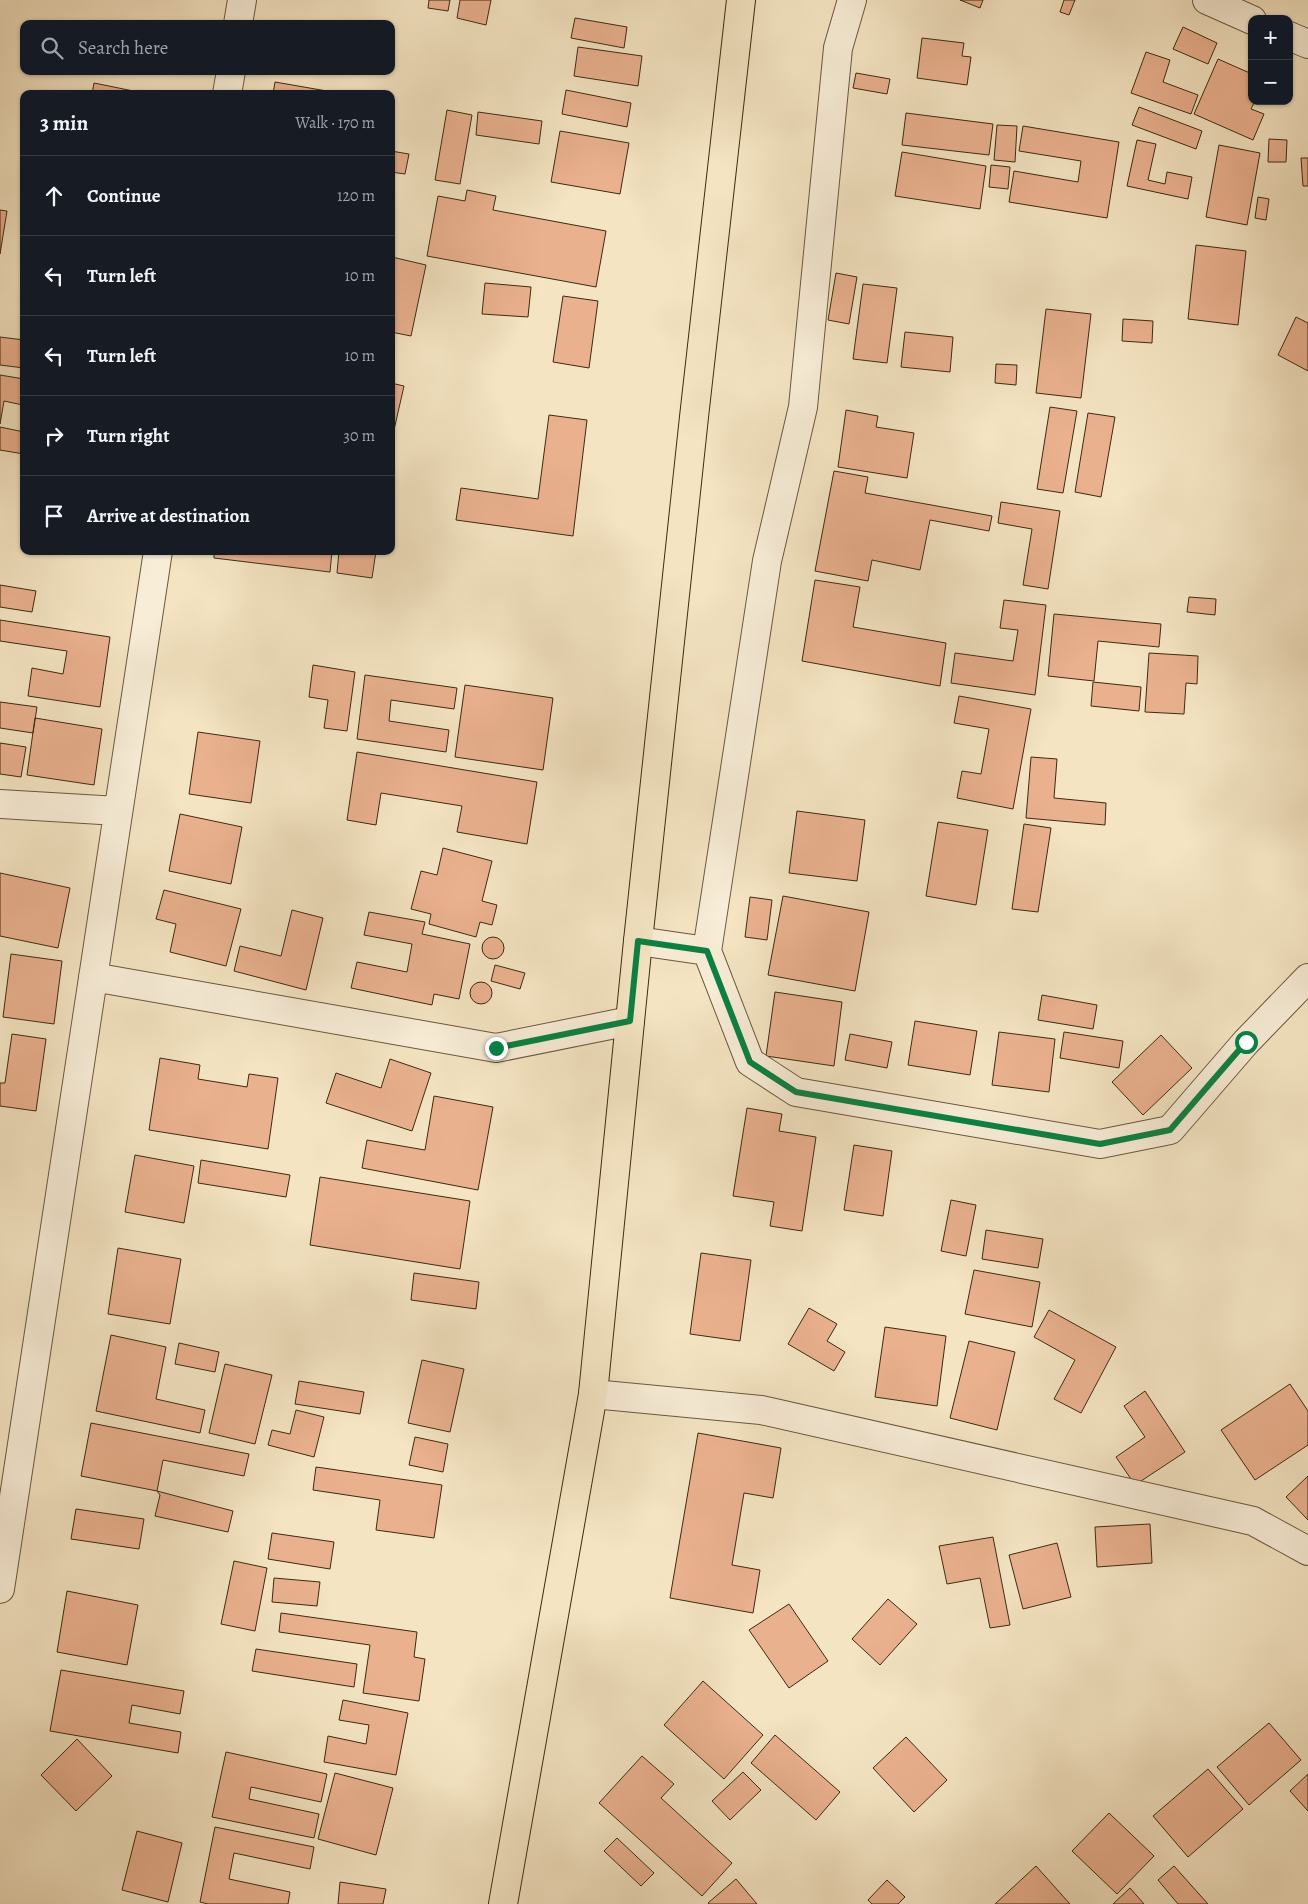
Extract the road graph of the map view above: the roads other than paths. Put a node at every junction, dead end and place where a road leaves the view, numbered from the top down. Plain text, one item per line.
1 (242, 0) edge
2 (741, 0) edge
3 (852, 0) edge
4 (1207, 0) edge
5 (1248, 18) edge
6 (239, 20) edge
7 (1293, 38) edge
8 (1308, 44) edge
9 (230, 75) edge
10 (228, 90) edge
11 (157, 555) edge
12 (0, 804) edge
13 (118, 811) junction
14 (638, 941) junction
15 (707, 951) junction
16 (93, 976) junction
17 (1308, 978) edge
18 (630, 1021) junction
19 (593, 1394) junction
20 (1308, 1551) edge
21 (0, 1589) edge
22 (503, 1904) edge

1 - 6 street
2 - 14 main road
3 - 15 street
4 - 5 street
7 - 8 street
9 - 10 street
11 - 13 street
12 - 13 street
13 - 16 street
14 - 15 street
14 - 18 main road
15 - 17 street
16 - 18 street
16 - 21 street
18 - 19 main road
19 - 20 street
19 - 22 main road

